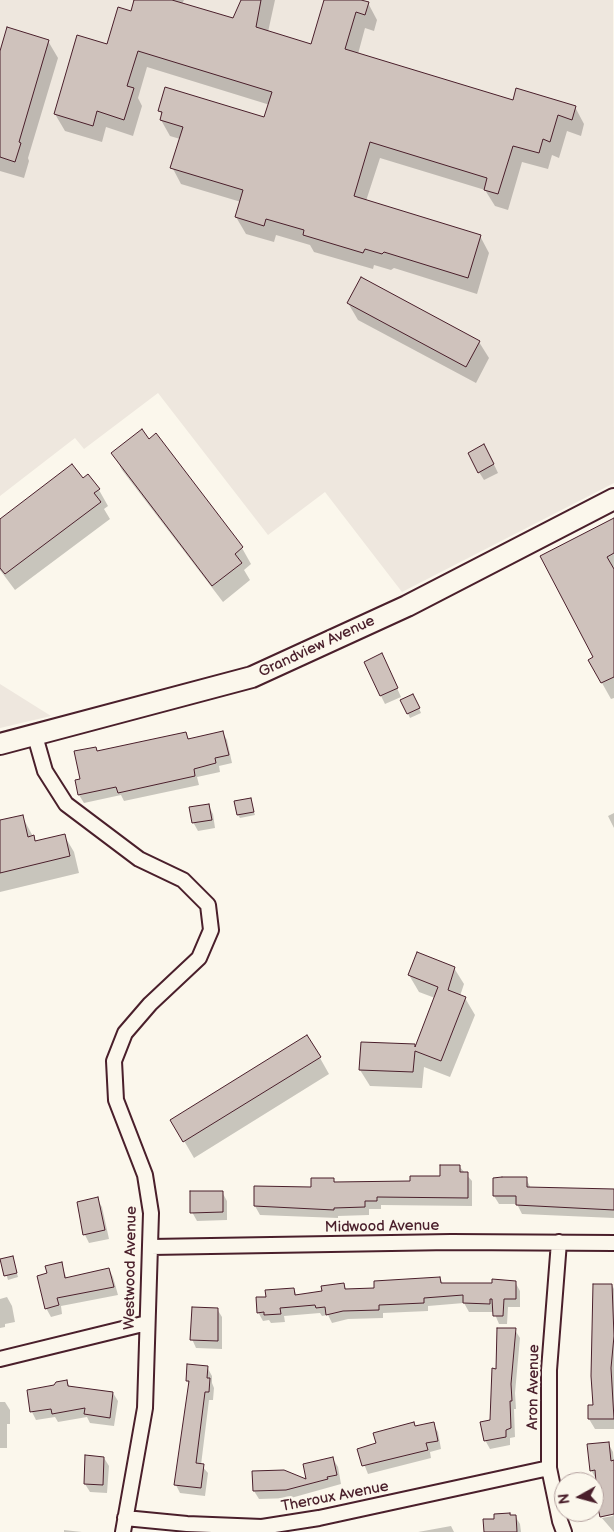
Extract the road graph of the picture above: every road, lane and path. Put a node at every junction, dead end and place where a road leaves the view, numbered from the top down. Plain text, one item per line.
1 (614, 499) edge
2 (36, 736) junction
3 (0, 744) edge
4 (559, 1242) junction
5 (614, 1243) edge
6 (151, 1247) junction
7 (147, 1322) junction
8 (0, 1359) edge
9 (549, 1468) junction
10 (124, 1525) edge
11 (564, 1532) edge

1 - 2 main road, Grandview Avenue
2 - 3 main road, Grandview Avenue
2 - 6 street, Westwood Avenue
4 - 5 street, Midwood Avenue
4 - 6 street, Midwood Avenue
4 - 9 street, Aron Avenue
6 - 7 street, Westwood Avenue
7 - 8 street
7 - 10 street, Westwood Avenue
9 - 10 street, Theroux Avenue
9 - 11 street, Aron Avenue

